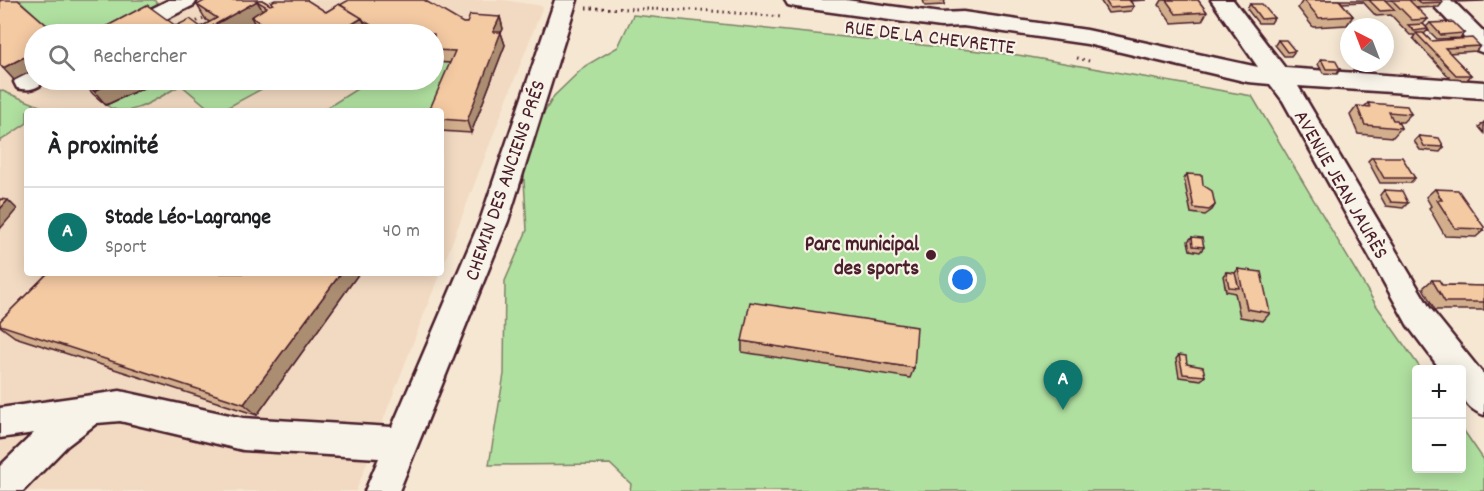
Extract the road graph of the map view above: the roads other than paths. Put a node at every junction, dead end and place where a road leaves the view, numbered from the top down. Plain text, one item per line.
1 (186, 0) edge
2 (1222, 0) edge
3 (1439, 0) edge
4 (565, 3) edge
5 (885, 6) edge
6 (793, 9) edge
7 (960, 9) edge
8 (139, 24) edge
9 (1484, 45) edge
10 (1280, 77) junction
11 (1484, 90) edge
12 (1457, 365) edge
13 (1466, 377) edge
14 (1484, 400) edge
15 (90, 409) junction
16 (0, 423) edge
17 (402, 443) junction
18 (0, 489) edge
19 (382, 491) edge

1 - 8 street
2 - 10 street, AVENUE JEAN JAURÈS
3 - 9 street
4 - 17 street, CHEMIN DES ANCIENS PRÉS
5 - 6 street, RUE DE LA CHEVRETTE
5 - 7 street, RUE DE LA CHEVRETTE
7 - 10 street, RUE DE LA CHEVRETTE
10 - 11 street, RUE DE LA CHEVRETTE
10 - 12 street, AVENUE JEAN JAURÈS
13 - 14 street, AVENUE JEAN JAURÈS
15 - 16 street
15 - 17 street
15 - 18 street
17 - 19 street, CHEMIN DES ANCIENS PRÉS

